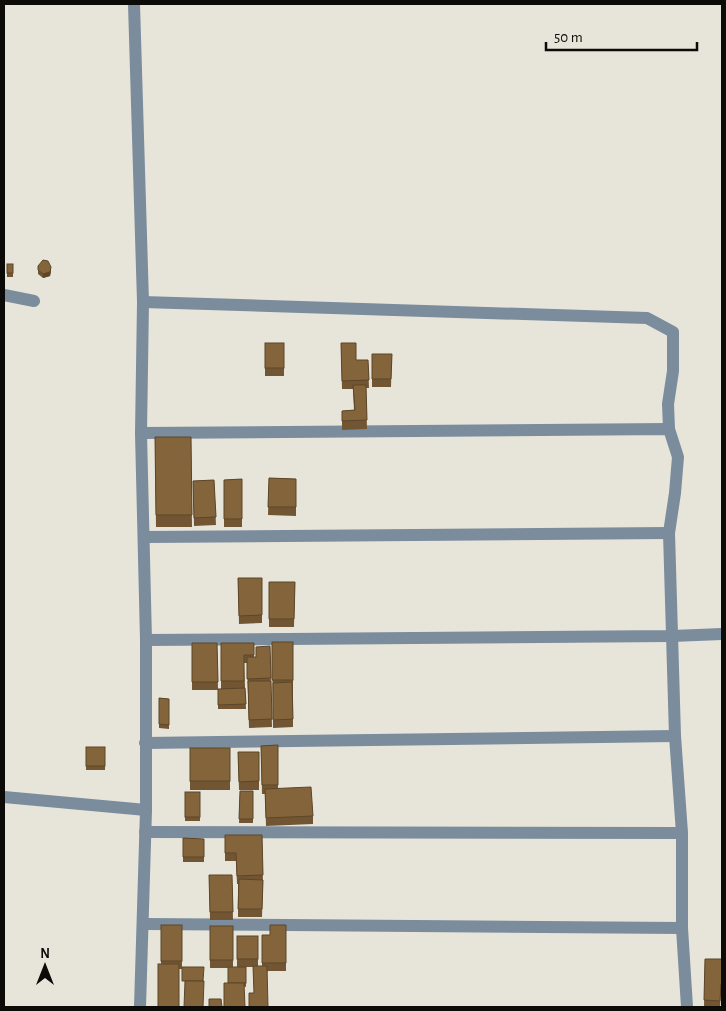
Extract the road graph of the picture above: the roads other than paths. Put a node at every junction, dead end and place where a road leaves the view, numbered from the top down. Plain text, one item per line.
1 (134, 4) edge
2 (4, 295) edge
3 (34, 301) dead end
4 (143, 302) junction
5 (668, 429) junction
6 (141, 433) junction
7 (668, 533) junction
8 (145, 537) junction
9 (722, 634) edge
10 (672, 636) junction
11 (146, 640) junction
12 (675, 736) junction
13 (145, 743) junction
14 (4, 796) edge
15 (146, 810) junction
16 (145, 832) junction
17 (682, 833) junction
18 (144, 924) junction
19 (682, 928) junction
20 (140, 1007) edge
21 (687, 1007) edge

1 - 4 street
2 - 3 street
4 - 5 street
4 - 6 street
5 - 6 street
5 - 7 street
6 - 8 street
7 - 8 street
7 - 10 street
8 - 11 street
9 - 10 street
10 - 11 street
10 - 12 street
11 - 13 street
12 - 13 street
12 - 17 street
13 - 15 street
14 - 15 street
15 - 16 street
16 - 17 street
16 - 18 street
17 - 19 street
18 - 19 street
18 - 20 street
19 - 21 street

